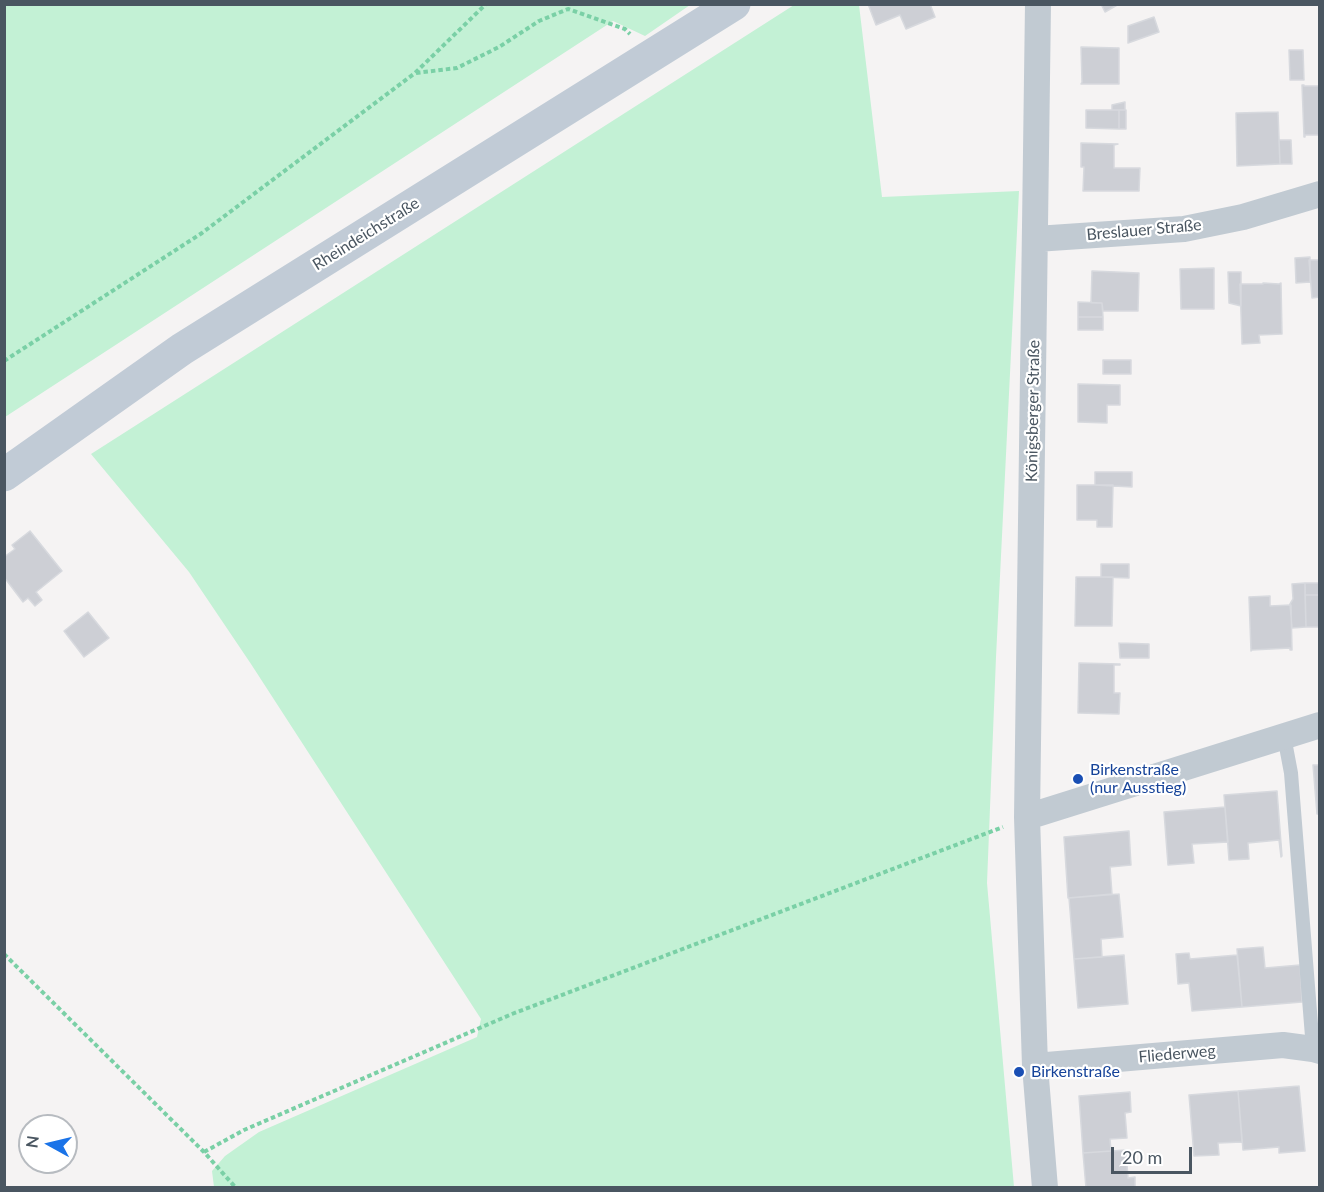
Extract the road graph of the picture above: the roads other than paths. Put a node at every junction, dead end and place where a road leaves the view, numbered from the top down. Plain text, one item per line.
1 (734, 4) edge
2 (1038, 4) edge
3 (1320, 194) edge
4 (1036, 239) junction
5 (4, 475) edge
6 (1320, 724) edge
7 (1284, 736) junction
8 (1027, 817) junction
9 (1316, 1050) edge
10 (1035, 1066) junction
11 (1046, 1188) edge

1 - 5 main road, Rheindeichstraße
2 - 4 street, Königsberger Straße
3 - 4 street, Breslauer Straße
4 - 8 street, Königsberger Straße
6 - 7 street
7 - 8 street
7 - 9 lane
8 - 10 street
9 - 10 street, Fliederweg
10 - 11 street

